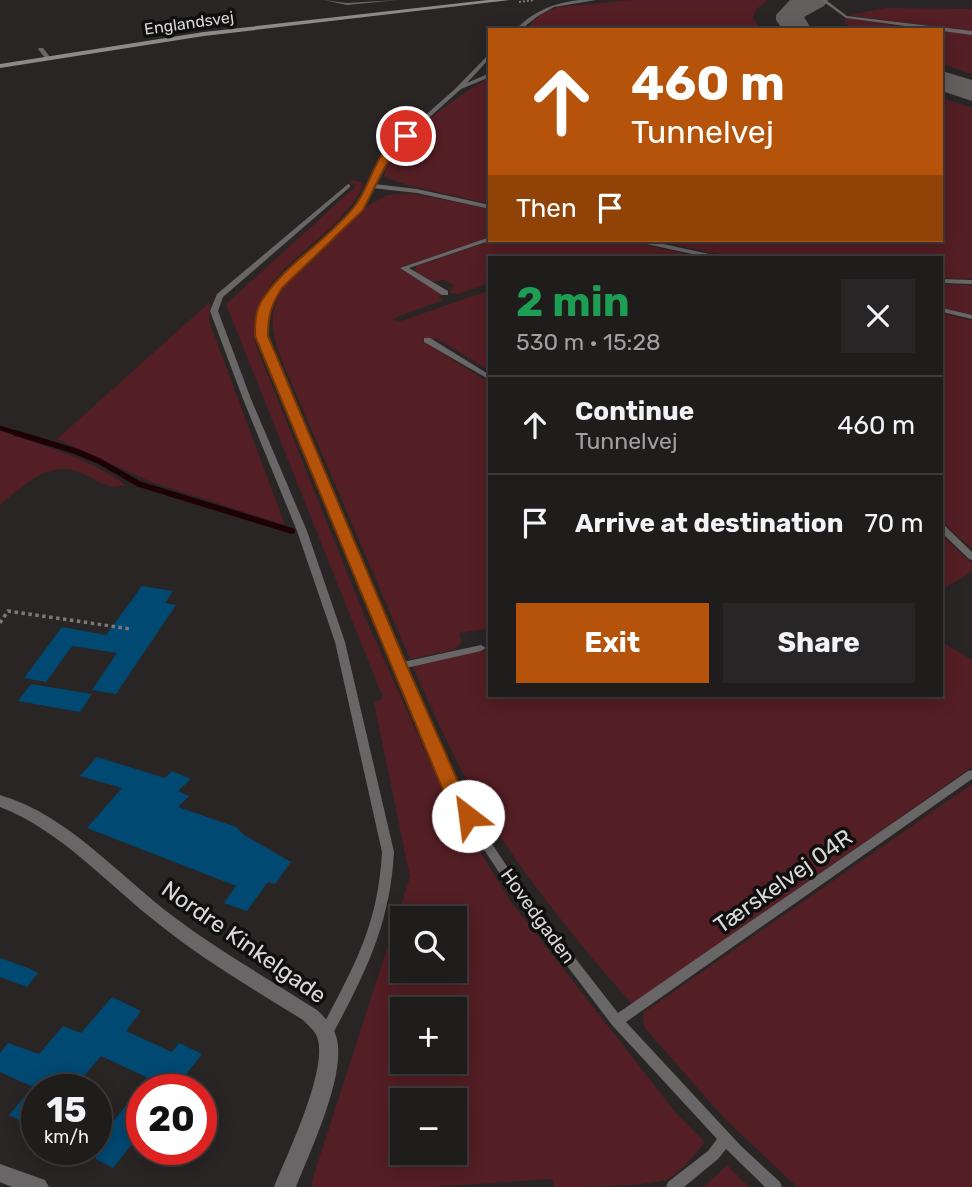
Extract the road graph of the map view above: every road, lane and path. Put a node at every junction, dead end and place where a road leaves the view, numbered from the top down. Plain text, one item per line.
1 (325, 0) edge
2 (396, 0) edge
3 (434, 0) edge
4 (507, 0) edge
5 (594, 0) edge
6 (823, 0) edge
7 (519, 28) edge
8 (926, 28) edge
9 (943, 30) edge
10 (972, 33) edge
11 (93, 42) dead end
12 (54, 47) dead end
13 (41, 49) junction
14 (28, 51) dead end
15 (9, 55) dead end
16 (0, 56) edge
17 (47, 57) junction
18 (488, 57) edge
19 (0, 66) edge
20 (488, 76) edge
21 (458, 89) junction
22 (348, 186) dead end
23 (371, 186) junction
24 (488, 207) edge
25 (488, 240) edge
26 (646, 242) edge
27 (709, 256) edge
28 (943, 281) edge
29 (972, 282) edge
30 (445, 293) dead end
31 (943, 310) edge
32 (972, 317) edge
33 (427, 340) dead end
34 (488, 377) edge
35 (943, 529) edge
36 (972, 556) edge
37 (0, 623) edge
38 (131, 629) dead end
39 (481, 648) dead end
40 (399, 666) junction
41 (972, 774) edge
42 (0, 801) edge
43 (617, 1021) junction
44 (326, 1033) junction
45 (724, 1138) junction
46 (0, 1173) edge
47 (38, 1187) edge
48 (285, 1187) edge
49 (673, 1187) edge
50 (775, 1187) edge

1 - 2 lane
3 - 11 main road, Englandsvej
4 - 17 main road, Englandsvej
5 - 7 lane
6 - 8 lane
9 - 10 lane
12 - 13 main road
13 - 14 main road
13 - 17 lane
15 - 16 main road
17 - 19 main road, Englandsvej
18 - 21 lane
20 - 21 lane
21 - 23 lane, Hovedgaden
22 - 44 lane
23 - 24 lane
23 - 40 lane, Hovedgaden
25 - 30 lane
26 - 27 lane
28 - 29 lane
31 - 32 lane
33 - 34 lane
35 - 36 lane
37 - 38 path
39 - 40 lane
40 - 43 lane, Hovedgaden
41 - 43 lane, Tærskelvej 04R
42 - 44 street, Nordre Kinkelgade
43 - 45 lane, Hovedgaden
44 - 48 street, Nordre Kinkelgade
45 - 49 lane
45 - 50 lane, Hovedgaden
46 - 47 street

